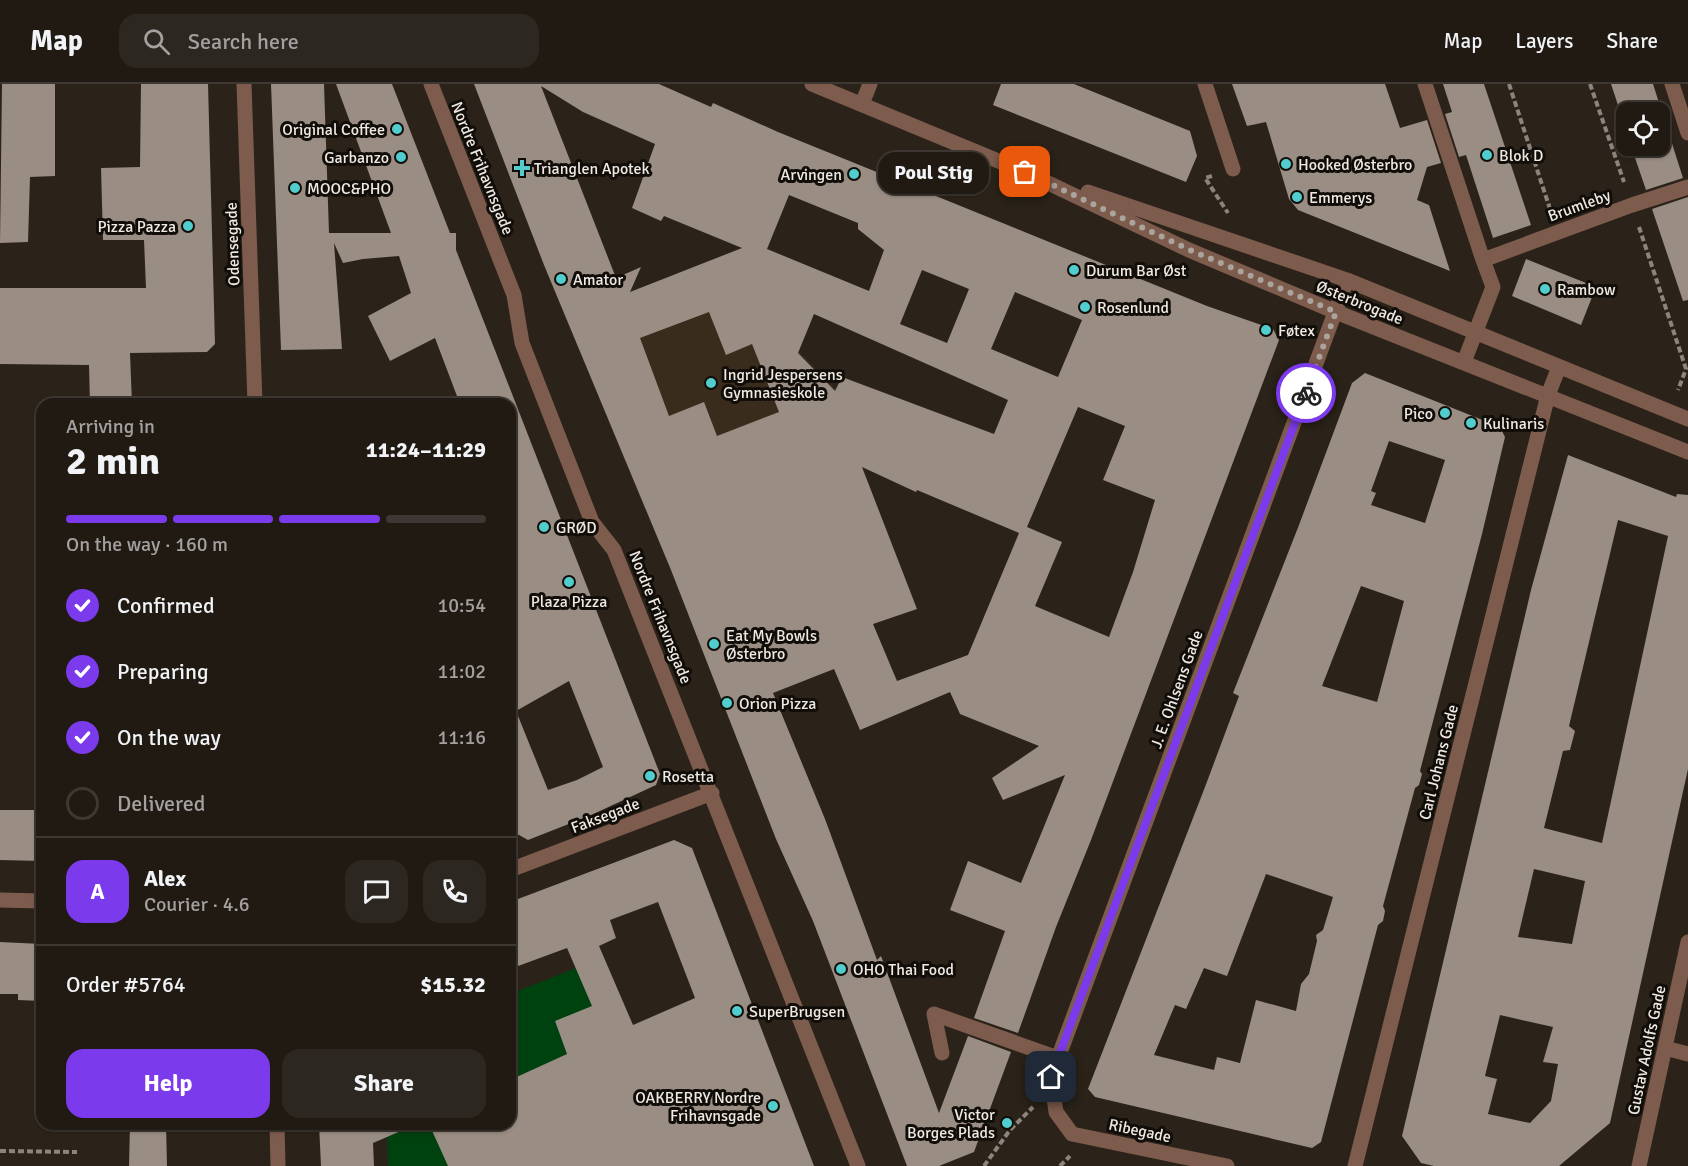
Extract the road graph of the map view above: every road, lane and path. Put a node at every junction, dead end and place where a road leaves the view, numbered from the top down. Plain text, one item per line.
1 (244, 84) edge
2 (431, 84) edge
3 (812, 84) edge
4 (870, 84) edge
5 (1204, 84) edge
6 (1425, 84) edge
7 (1509, 84) edge
8 (1590, 84) edge
9 (1672, 84) edge
10 (862, 104) junction
11 (1688, 133) edge
12 (1233, 169) joint
13 (1025, 172) junction
14 (1688, 188) edge
15 (1632, 205) junction
16 (1557, 233) junction
17 (1239, 243) junction
18 (1483, 260) junction
19 (1347, 280) junction
20 (1336, 312) junction
21 (1476, 333) junction
22 (1464, 362) junction
23 (1559, 368) junction
24 (1548, 395) junction
25 (255, 398) edge
26 (1670, 412) junction
27 (1688, 419) edge
28 (1688, 452) edge
29 (712, 793) junction
30 (516, 868) edge
31 (0, 900) edge
32 (36, 901) edge
33 (1688, 942) edge
34 (1665, 1048) junction
35 (942, 1053) dead end
36 (1688, 1054) edge
37 (1059, 1058) junction
38 (1053, 1088) junction
39 (1056, 1112) joint
40 (277, 1130) edge
41 (0, 1151) edge
42 (77, 1152) dead end
43 (278, 1166) edge
44 (858, 1166) edge
45 (984, 1166) edge
46 (1227, 1166) edge
47 (1355, 1166) edge
48 (1639, 1166) edge

1 - 25 street, Odensegade
2 - 29 street, Nordre Frihavnsgade
3 - 10 street, Østerbrogade
4 - 10 street
5 - 12 street
6 - 18 street
7 - 16 path
8 - 15 path
9 - 11 street
10 - 13 street, Østerbrogade
12 - 17 path
13 - 17 street, Østerbrogade
13 - 20 street, Østerbrogade
14 - 15 street, Brumleby
15 - 16 street, Brumleby
15 - 26 path
16 - 18 street, Brumleby
17 - 19 street, Østerbrogade
18 - 21 street
19 - 20 street, J. E. Ohlsens Gade
19 - 21 street, Østerbrogade
20 - 22 street, Østerbrogade
20 - 37 street, J. E. Ohlsens Gade
21 - 22 street
21 - 23 street, Østerbrogade
22 - 24 street, Østerbrogade
23 - 24 street, Carl Johans Gade
23 - 26 street, Østerbrogade
24 - 28 street, Østerbrogade
24 - 47 street, Carl Johans Gade
26 - 27 street, Østerbrogade
29 - 30 street, Faksegade
29 - 44 street, Nordre Frihavnsgade
31 - 32 street
33 - 34 street, Gustav Adolfs Gade
34 - 36 street
34 - 48 street, Gustav Adolfs Gade
35 - 37 street
37 - 38 street, J. E. Ohlsens Gade
38 - 39 street, J. E. Ohlsens Gade
38 - 45 path
39 - 46 street, Ribegade
40 - 43 street
41 - 42 path

